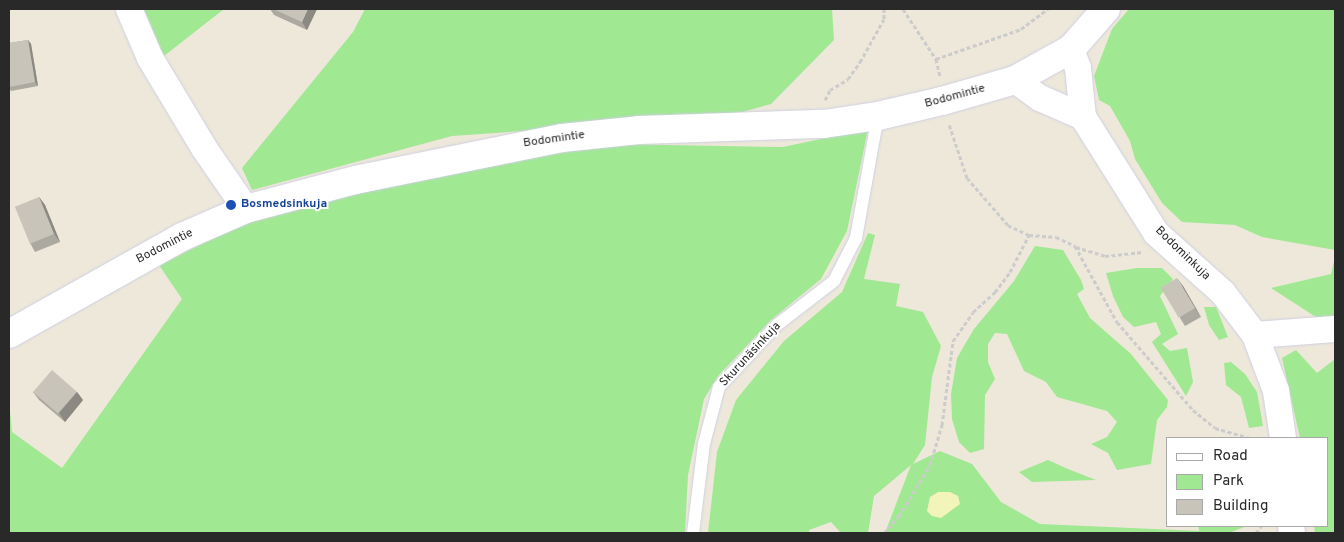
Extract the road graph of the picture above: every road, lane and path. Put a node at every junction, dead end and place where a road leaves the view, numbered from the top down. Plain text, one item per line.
1 (130, 9) edge
2 (884, 9) edge
3 (903, 9) edge
4 (1048, 9) edge
5 (1106, 9) edge
6 (1070, 49) junction
7 (936, 59) junction
8 (1015, 80) junction
9 (942, 101) junction
10 (878, 116) junction
11 (1083, 117) junction
12 (824, 124) junction
13 (246, 209) junction
14 (1029, 235) junction
15 (1074, 246) junction
16 (1173, 248) junction
17 (1335, 329) edge
18 (9, 334) edge
19 (1255, 335) junction
20 (1246, 437) edge
21 (1283, 437) edge
22 (693, 533) edge
23 (884, 533) edge

1 - 13 street
2 - 12 path
3 - 7 path
4 - 7 path
5 - 6 street, Bodomintie
6 - 8 street, Bodomintie
6 - 11 street, Bodominkuja
7 - 9 path
8 - 9 street, Bodomintie
8 - 11 street
9 - 10 street, Bodomintie
9 - 14 path
10 - 12 street, Bodomintie
10 - 22 lane, Skurunäsinkuja
11 - 16 street, Bodominkuja
12 - 13 street, Bodomintie
13 - 18 street, Bodomintie
14 - 15 path
14 - 23 path
15 - 16 path
15 - 20 path
16 - 19 street, Bodominkuja
17 - 19 street
19 - 21 street, Bodominkuja

